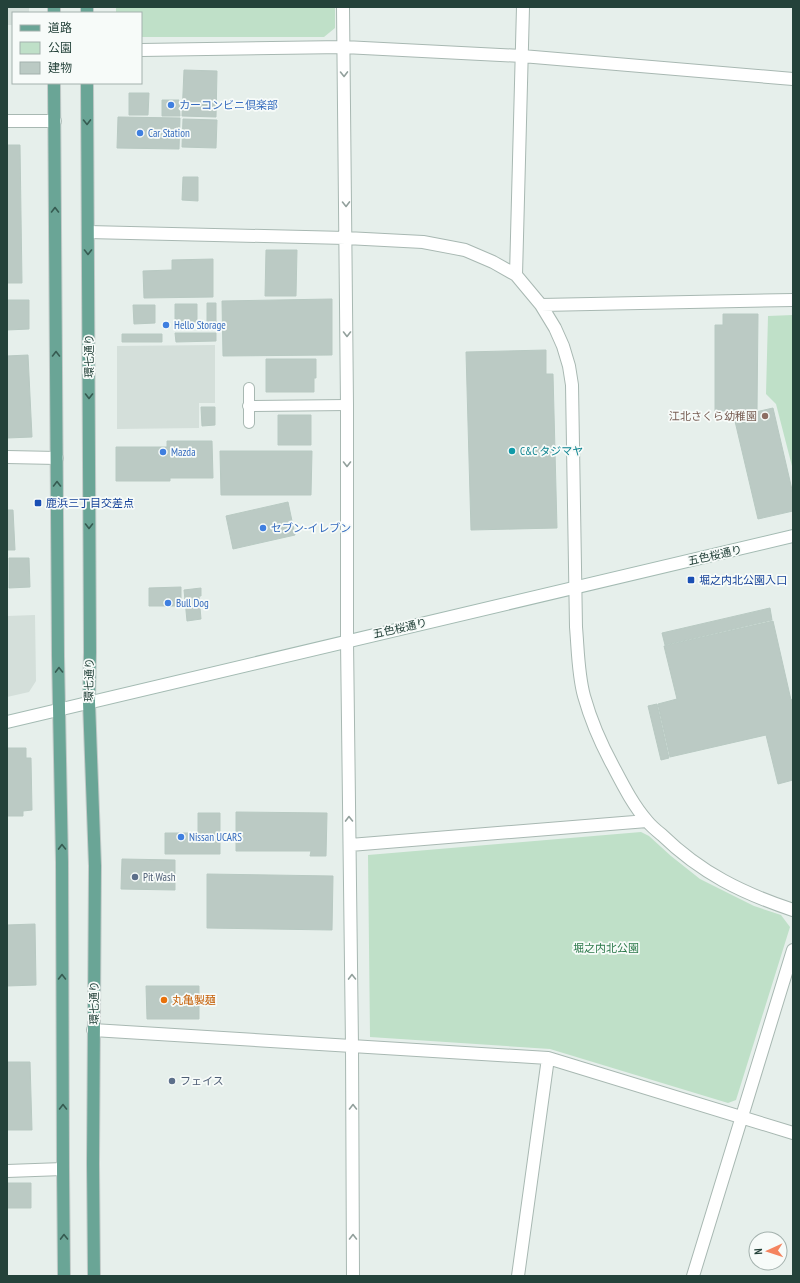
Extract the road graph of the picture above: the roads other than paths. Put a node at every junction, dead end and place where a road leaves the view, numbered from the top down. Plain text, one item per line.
1 (344, 7) edge
2 (523, 7) edge
3 (344, 47) junction
4 (142, 50) edge
5 (522, 56) junction
6 (793, 79) edge
7 (54, 84) edge
8 (87, 84) edge
9 (7, 120) edge
10 (55, 121) junction
11 (88, 232) junction
12 (346, 238) junction
13 (516, 275) junction
14 (793, 300) edge
15 (541, 305) junction
16 (248, 388) dead end
17 (347, 405) junction
18 (248, 406) junction
19 (248, 423) dead end
20 (7, 457) edge
21 (57, 458) junction
22 (793, 536) edge
23 (574, 588) junction
24 (347, 641) junction
25 (89, 702) junction
26 (59, 709) junction
27 (7, 722) edge
28 (647, 821) junction
29 (350, 845) junction
30 (793, 910) edge
31 (793, 950) edge
32 (94, 1030) junction
33 (352, 1046) junction
34 (548, 1058) junction
35 (742, 1117) junction
36 (793, 1133) edge
37 (63, 1170) junction
38 (7, 1171) edge
39 (64, 1276) edge
40 (94, 1276) edge
41 (353, 1276) edge
42 (518, 1276) edge
43 (693, 1276) edge

1 - 3 street
2 - 5 street
3 - 4 street
3 - 5 street
3 -> 12 street
5 - 6 street
5 - 13 street
7 - 10 main road
8 -> 11 main road, 環七通り
9 - 10 street
21 -> 10 main road
11 - 12 street
11 -> 25 main road, 環七通り
12 - 13 street
12 -> 17 street
13 - 15 street
14 - 15 street
15 - 23 street
16 - 18 lane
17 - 18 lane
17 -> 24 street
18 - 19 lane
20 - 21 street
26 -> 21 main road
22 - 23 street, 五色桜通り
23 - 24 street, 五色桜通り
23 - 28 street
24 - 25 street, 五色桜通り
29 -> 24 street
25 - 26 street, 五色桜通り
25 - 32 main road, 環七通り
26 - 27 street, 五色桜通り
37 -> 26 main road
28 - 29 street
28 - 30 street
33 -> 29 street
31 - 35 street
32 - 33 street
32 - 40 main road, 環七通り
33 - 34 street
41 -> 33 street
34 - 35 street
34 - 42 street
35 - 36 street
35 - 43 street
37 - 38 street
39 -> 37 main road

